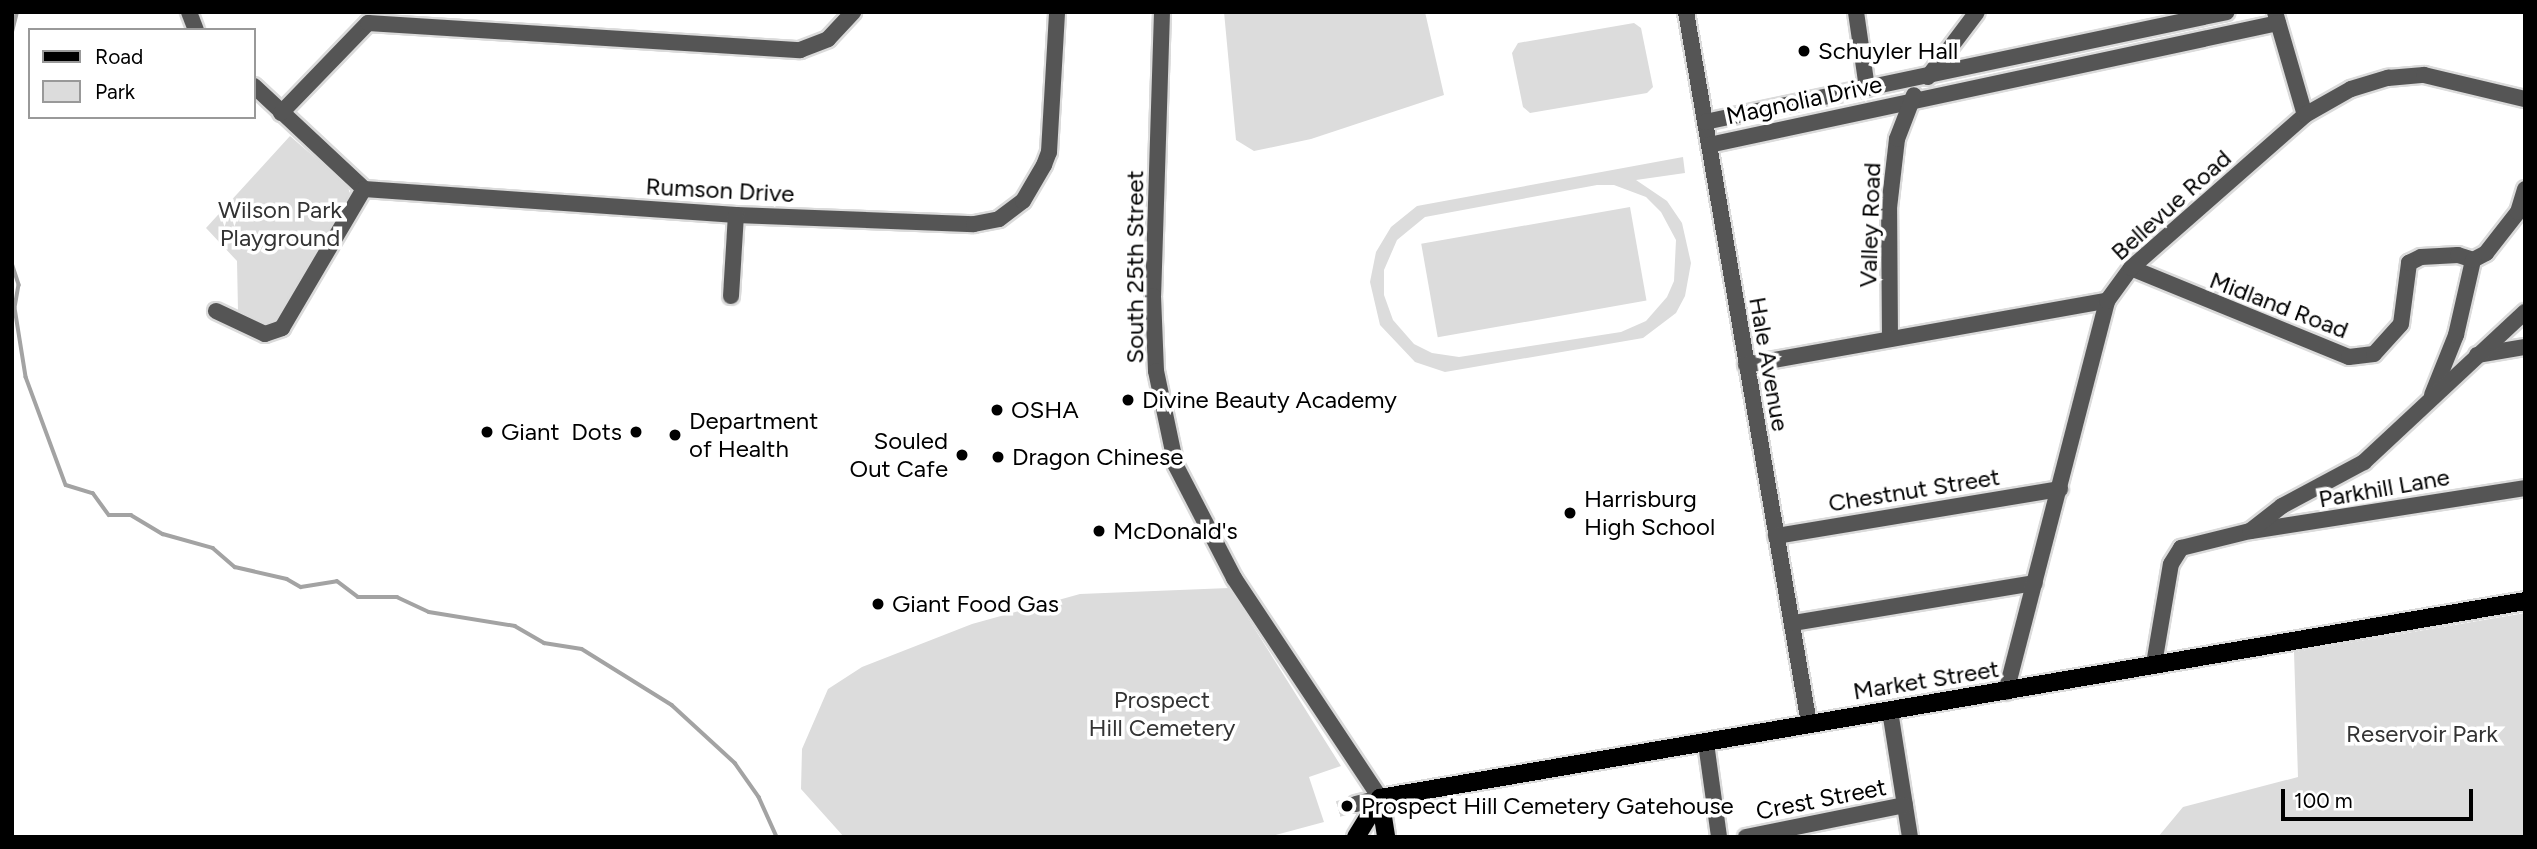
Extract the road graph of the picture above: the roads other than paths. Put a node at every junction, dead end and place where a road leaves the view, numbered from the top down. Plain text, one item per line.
1 (853, 12) edge
2 (1057, 12) edge
3 (1162, 12) edge
4 (1686, 12) edge
5 (1856, 12) edge
6 (1977, 12) edge
7 (2227, 12) edge
8 (366, 18) edge
9 (2277, 18) edge
10 (1931, 74) junction
11 (256, 88) edge
12 (1867, 88) junction
13 (2525, 99) edge
14 (1911, 100) junction
15 (281, 113) junction
16 (2305, 115) junction
17 (1705, 122) junction
18 (1709, 145) junction
19 (364, 189) junction
20 (2525, 189) edge
21 (736, 215) junction
22 (2473, 260) junction
23 (2131, 268) junction
24 (731, 296) dead end
25 (2107, 301) junction
26 (216, 311) dead end
27 (2525, 312) edge
28 (1890, 339) junction
29 (2525, 347) edge
30 (2477, 355) junction
31 (1746, 365) junction
32 (2428, 403) junction
33 (2525, 488) edge
34 (2060, 489) junction
35 (2250, 531) junction
36 (1776, 536) junction
37 (2035, 583) junction
38 (2525, 601) edge
39 (1793, 623) junction
40 (2154, 664) junction
41 (2007, 692) junction
42 (1889, 711) junction
43 (1808, 723) junction
44 (1706, 743) junction
45 (1380, 798) junction
46 (1356, 804) tunnel mouth
47 (1905, 805) junction
48 (1356, 837) edge
49 (1386, 837) edge
50 (1719, 837) edge
51 (1746, 837) edge
52 (1910, 837) edge

1 - 8 street
2 - 21 street, Rumson Drive
3 - 45 street, South 25th Street
4 - 17 street, Hale Avenue
5 - 12 street
6 - 10 street, Valley Road
7 - 10 street, Magnolia Drive
8 - 15 street
9 - 14 street, Magnolia Drive
9 - 16 street
10 - 12 street, Magnolia Drive
10 - 14 street, Valley Road
11 - 15 street
12 - 17 street, Magnolia Drive
13 - 16 street, Bellevue Road
14 - 18 street, Magnolia Drive
14 - 28 street, Valley Road
15 - 19 street
16 - 23 street, Bellevue Road
17 - 18 street, Hale Avenue
18 - 31 street, Hale Avenue
19 - 21 street, Rumson Drive
19 - 26 street
20 - 22 street
21 - 24 street
22 - 23 street, Midland Road
22 - 32 street
23 - 25 street, Bellevue Road
25 - 28 street
25 - 34 street, Bellevue Road
27 - 30 street
28 - 31 street
29 - 30 street
30 - 32 street
31 - 36 street, Hale Avenue
32 - 35 street
33 - 35 street, Parkhill Lane
34 - 36 street, Chestnut Street
34 - 37 street, Bellevue Road
35 - 40 street
36 - 39 street, Hale Avenue
37 - 39 street
37 - 41 street, Bellevue Road
38 - 40 main road, Market Street
39 - 43 street, Hale Avenue
40 - 41 main road, Market Street
41 - 42 main road, Market Street
42 - 43 main road, Market Street
42 - 47 street
43 - 44 main road, Market Street
44 - 45 main road, Market Street
44 - 50 street
45 - 46 street
45 - 48 main road
45 - 49 main road
47 - 51 street, Crest Street
47 - 52 street

